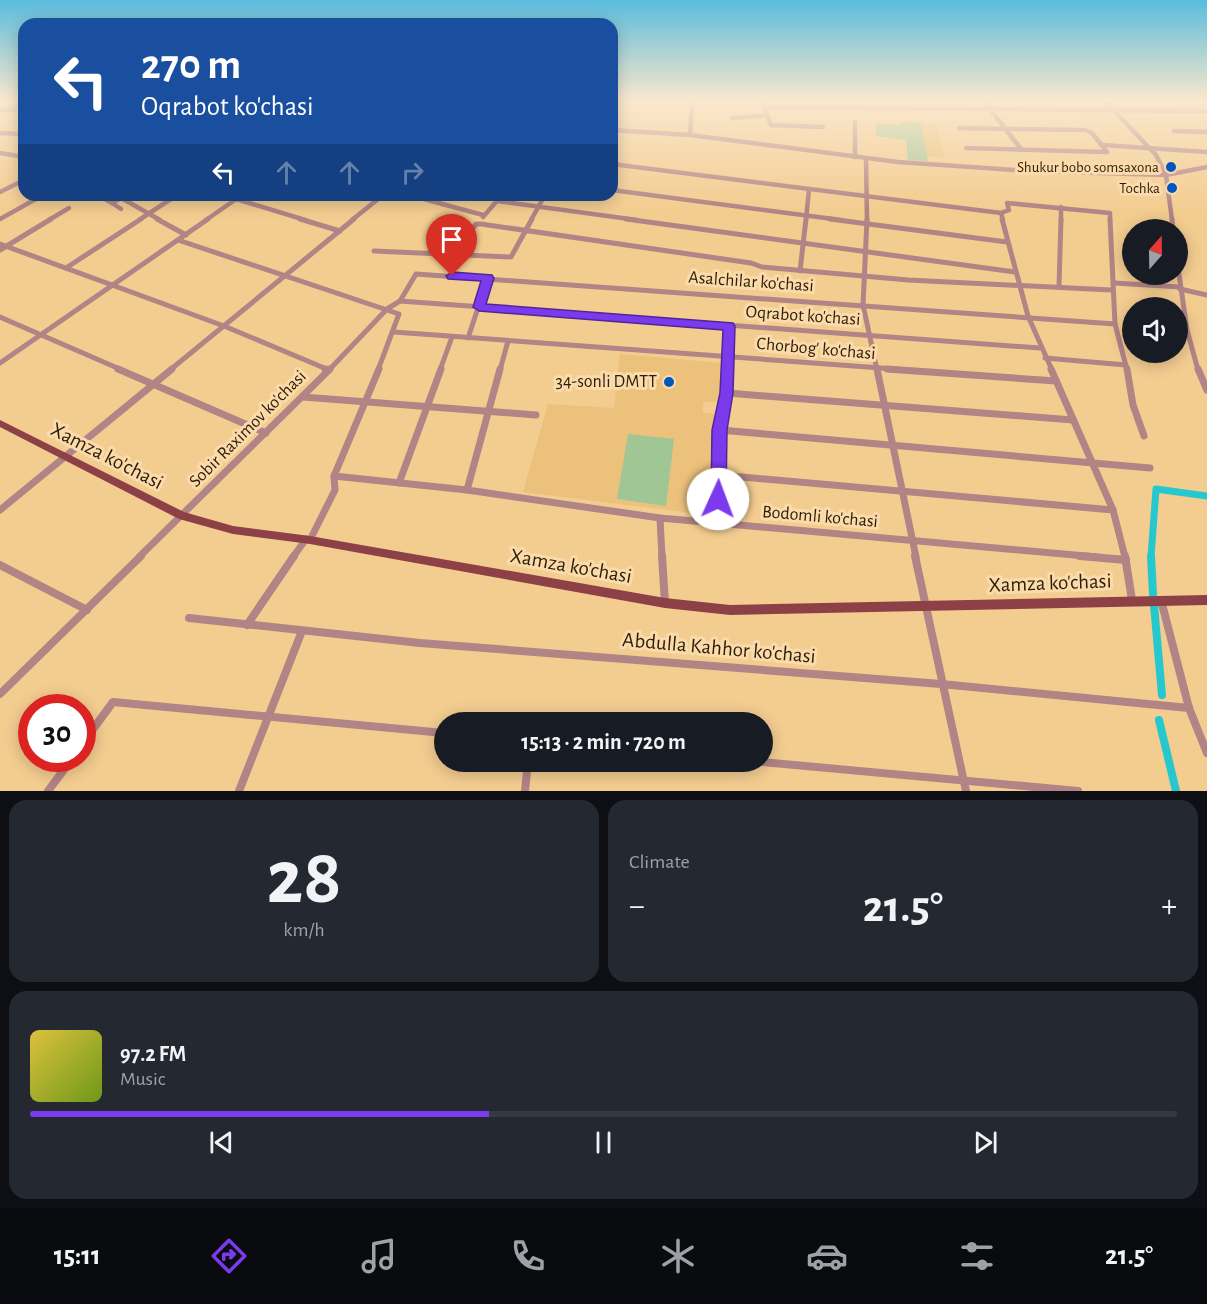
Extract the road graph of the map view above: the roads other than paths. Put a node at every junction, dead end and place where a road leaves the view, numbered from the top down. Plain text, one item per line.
1 (704, 137) edge
2 (855, 137) edge
3 (1011, 137) edge
4 (1095, 137) edge
5 (1140, 137) edge
6 (1103, 146) junction
7 (966, 148) dead end
8 (1021, 149) junction
9 (1152, 150) junction
10 (1207, 152) edge
11 (0, 153) edge
12 (18, 156) edge
13 (855, 157) junction
14 (866, 159) junction
15 (618, 165) edge
16 (1207, 167) edge
17 (1166, 175) junction
18 (18, 183) edge
19 (809, 189) junction
20 (618, 191) edge
21 (0, 192) edge
22 (868, 196) junction
23 (33, 201) edge
24 (108, 201) edge
25 (114, 201) edge
26 (126, 201) edge
27 (169, 201) edge
28 (233, 201) edge
29 (251, 201) edge
30 (376, 201) edge
31 (431, 201) edge
32 (498, 201) joint
33 (542, 201) edge
34 (112, 203) junction
35 (539, 207) junction
36 (1061, 207) junction
37 (69, 208) dead end
38 (121, 208) dead end
39 (1001, 213) junction
40 (149, 215) junction
41 (483, 215) junction
42 (805, 215) junction
43 (0, 219) edge
44 (1172, 219) edge
45 (867, 222) junction
46 (481, 224) junction
47 (525, 230) junction
48 (340, 231) junction
49 (186, 235) junction
50 (468, 235) dead end
51 (178, 240) junction
52 (1007, 242) junction
53 (802, 243) junction
54 (0, 244) edge
55 (7, 246) junction
56 (0, 250) edge
57 (374, 251) dead end
58 (866, 252) junction
59 (66, 268) junction
60 (800, 270) junction
61 (1015, 272) junction
62 (285, 276) junction
63 (864, 276) junction
64 (488, 278) junction
65 (114, 285) junction
66 (1018, 285) junction
67 (1180, 285) edge
68 (1059, 286) junction
69 (1113, 286) junction
70 (1180, 288) junction
71 (1207, 295) edge
72 (400, 301) junction
73 (863, 305) junction
74 (479, 307) junction
75 (387, 309) junction
76 (1028, 316) junction
77 (0, 317) edge
78 (1115, 324) junction
79 (224, 326) junction
80 (729, 326) junction
81 (394, 332) junction
82 (40, 335) junction
83 (869, 336) junction
84 (452, 337) junction
85 (468, 338) junction
86 (507, 341) junction
87 (1040, 348) junction
88 (727, 357) junction
89 (1045, 358) junction
90 (0, 363) edge
91 (1126, 365) junction
92 (329, 369) junction
93 (877, 370) junction
94 (1056, 381) junction
95 (154, 384) junction
96 (1207, 390) edge
97 (727, 393) junction
98 (303, 398) junction
99 (363, 403) junction
100 (884, 405) junction
101 (426, 409) junction
102 (488, 412) junction
103 (536, 416) dead end
104 (1073, 420) junction
105 (0, 423) edge
106 (720, 430) junction
107 (266, 433) junction
108 (1144, 436) dead end
109 (893, 446) junction
110 (66, 457) junction
111 (1094, 463) junction
112 (1150, 468) dead end
113 (720, 475) junction
114 (334, 476) junction
115 (399, 483) junction
116 (467, 490) junction
117 (903, 491) junction
118 (0, 510) edge
119 (1113, 510) junction
120 (182, 516) junction
121 (660, 518) junction
122 (717, 522) junction
123 (308, 539) junction
124 (914, 541) junction
125 (1126, 560) junction
126 (0, 565) edge
127 (1132, 600) junction
128 (1161, 600) junction
129 (1207, 600) edge
130 (665, 603) junction
131 (926, 607) junction
132 (87, 610) junction
133 (189, 618) dead end
134 (247, 625) junction
135 (302, 631) junction
136 (941, 684) junction
137 (0, 694) edge
138 (1189, 708) junction
139 (268, 717) junction
140 (96, 726) edge
141 (434, 733) edge
142 (1207, 753) edge
143 (773, 763) edge
144 (62, 772) edge
145 (527, 772) edge
146 (964, 780) junction
147 (48, 791) edge
148 (239, 791) edge
149 (525, 791) edge
150 (966, 791) edge
151 (1078, 791) edge

1 - 13 street
2 - 13 street
3 - 8 street
4 - 6 street
5 - 9 street
6 - 8 street
6 - 9 street
7 - 8 street
9 - 10 street
9 - 17 street
11 - 12 street
13 - 14 street
14 - 17 street
14 - 22 street
15 - 19 street
16 - 17 street
17 - 44 street
18 - 21 street
19 - 22 street
19 - 42 street
20 - 42 street
22 - 39 street
22 - 45 street
23 - 43 street
24 - 34 street
25 - 34 street
26 - 40 street
27 - 40 street
28 - 49 street
29 - 48 street
30 - 48 street
31 - 41 street
32 - 35 street
32 - 41 street
33 - 35 street
34 - 38 street
35 - 47 street
35 - 53 street
36 - 39 street
36 - 68 street
36 - 69 street
37 - 55 street
39 - 52 street
40 - 49 street
40 - 59 street
41 - 46 street
42 - 45 street
42 - 53 street
45 - 52 street
45 - 58 street
46 - 47 street
46 - 50 street
47 - 57 street
47 - 60 street
48 - 62 street
49 - 51 street
51 - 62 street
51 - 65 street
52 - 61 street
53 - 58 street
53 - 60 street
54 - 55 street
55 - 56 street
55 - 59 street
58 - 61 street
58 - 63 street
59 - 65 street
60 - 63 street
61 - 66 street
62 - 75 street
62 - 79 street
63 - 66 street
63 - 73 street
64 - 72 street, Asalchilar ko'chasi
64 - 73 street, Asalchilar ko'chasi
64 - 74 street
65 - 79 street
65 - 82 street
66 - 68 street
66 - 76 street
67 - 70 street
68 - 69 street
69 - 70 street
69 - 78 street
70 - 71 street
70 - 96 street
72 - 74 street, Oqrabot ko'chasi
72 - 75 street
73 - 76 street, Asalchilar ko'chasi
73 - 83 street
74 - 80 street, Oqrabot ko'chasi
74 - 85 street
75 - 81 street
75 - 92 street, Sobir Raximov ko'chasi
76 - 78 street, Asalchilar ko'chasi
76 - 87 street
77 - 82 street
78 - 91 street
79 - 92 street
79 - 95 street
80 - 83 street, Oqrabot ko'chasi
80 - 88 street
81 - 84 street, Chorbog' ko'chasi
81 - 99 street
82 - 90 street
82 - 95 street
83 - 87 street, Oqrabot ko'chasi
83 - 93 street
84 - 85 street, Chorbog' ko'chasi
84 - 101 street
85 - 86 street, Chorbog' ko'chasi
86 - 88 street, Chorbog' ko'chasi
86 - 102 street
87 - 89 street
88 - 93 street, Chorbog' ko'chasi
88 - 97 street
89 - 91 street
89 - 94 street
91 - 108 street
92 - 98 street, Sobir Raximov ko'chasi
93 - 94 street, Chorbog' ko'chasi
93 - 100 street
94 - 104 street
95 - 107 street
95 - 110 street
97 - 100 street
97 - 106 street
98 - 99 street
98 - 107 street, Sobir Raximov ko'chasi
99 - 101 street
99 - 114 street
100 - 104 street
100 - 109 street
101 - 102 street
101 - 115 street
102 - 103 street
102 - 116 street
104 - 111 street
105 - 110 main road, Xamza ko'chasi
106 - 109 street
106 - 113 street
107 - 120 street, Sobir Raximov ko'chasi
109 - 111 street
109 - 117 street
110 - 118 street
110 - 120 main road, Xamza ko'chasi
111 - 112 street
111 - 119 street
113 - 117 street
113 - 122 street
114 - 115 street, Bodomli ko'chasi
114 - 123 street
115 - 116 street, Bodomli ko'chasi
116 - 121 street, Bodomli ko'chasi
117 - 119 street
117 - 124 street
119 - 125 street
120 - 123 main road, Xamza ko'chasi
120 - 132 street, Sobir Raximov ko'chasi
121 - 122 street, Bodomli ko'chasi
121 - 130 street
122 - 124 street, Bodomli ko'chasi
123 - 130 main road, Xamza ko'chasi
123 - 134 street
124 - 125 street, Bodomli ko'chasi
124 - 131 street
125 - 127 street
126 - 132 street
127 - 128 main road, Xamza ko'chasi
127 - 131 main road, Xamza ko'chasi
128 - 129 main road, Xamza ko'chasi
128 - 138 street
130 - 131 main road, Xamza ko'chasi
131 - 136 street
132 - 137 street, Sobir Raximov ko'chasi
133 - 134 street, Abdulla Kahhor ko'chasi
134 - 135 street, Abdulla Kahhor ko'chasi
135 - 136 street, Abdulla Kahhor ko'chasi
135 - 139 street
136 - 138 street, Abdulla Kahhor ko'chasi
136 - 146 street
138 - 142 street
139 - 140 street
139 - 141 street
139 - 148 street
143 - 146 street
144 - 147 street
145 - 149 street
146 - 150 street
146 - 151 street

